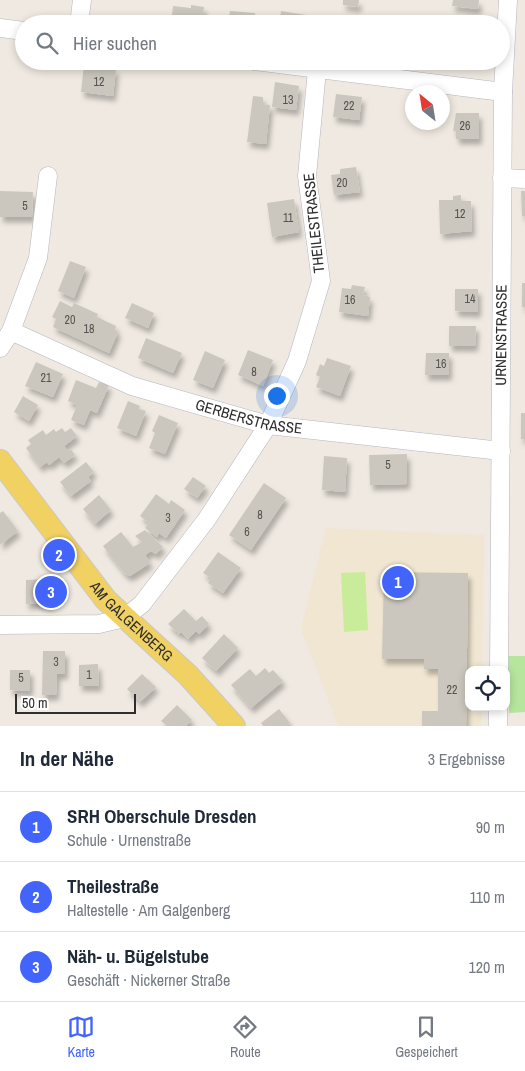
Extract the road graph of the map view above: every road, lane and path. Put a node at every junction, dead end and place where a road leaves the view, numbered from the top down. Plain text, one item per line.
1 (82, 0) edge
2 (508, 0) edge
3 (80, 15) edge
4 (507, 15) edge
5 (0, 28) edge
6 (15, 30) edge
7 (317, 70) joint
8 (504, 70) edge
9 (503, 92) junction
10 (48, 176) dead end
11 (502, 178) junction
12 (525, 179) edge
13 (11, 331) junction
14 (0, 348) edge
15 (268, 425) junction
16 (501, 451) junction
17 (0, 461) edge
18 (124, 618) junction
19 (0, 625) edge
20 (499, 666) edge
21 (498, 711) edge
22 (234, 726) edge
23 (498, 726) edge

1 - 3 street
2 - 4 street, URNENSTRASSE
5 - 6 street
7 - 9 street
7 - 15 street, THEILESTRASSE
8 - 9 street, URNENSTRASSE
9 - 11 street, URNENSTRASSE
10 - 13 street
11 - 12 street
11 - 16 street, URNENSTRASSE
13 - 14 street
13 - 15 street, GERBERSTRASSE
15 - 16 street, GERBERSTRASSE
15 - 18 street, THEILESTRASSE
16 - 20 street, URNENSTRASSE
17 - 18 main road, AM GALGENBERG
18 - 19 street
18 - 22 main road, AM GALGENBERG
21 - 23 street

